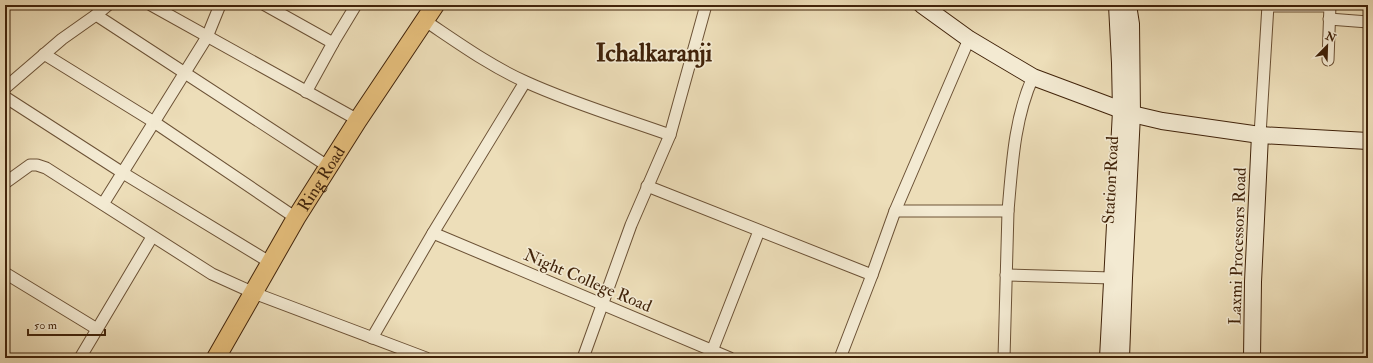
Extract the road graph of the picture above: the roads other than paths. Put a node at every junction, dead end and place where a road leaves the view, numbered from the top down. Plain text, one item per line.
1 (108, 5) edge
2 (152, 5) edge
3 (220, 5) edge
4 (265, 5) edge
5 (355, 5) edge
6 (435, 5) edge
7 (706, 5) edge
8 (922, 5) edge
9 (1117, 5) edge
10 (1128, 5) edge
11 (1268, 5) edge
12 (1330, 6) edge
13 (96, 15) junction
14 (1329, 19) junction
15 (424, 20) junction
16 (1368, 22) edge
17 (207, 37) junction
18 (969, 39) junction
19 (333, 43) junction
20 (44, 54) junction
21 (1328, 60) dead end
22 (185, 73) junction
23 (1033, 76) junction
24 (525, 82) junction
25 (5, 88) edge
26 (306, 92) junction
27 (5, 97) edge
28 (1126, 112) junction
29 (358, 120) junction
30 (154, 122) junction
31 (670, 135) junction
32 (1260, 135) junction
33 (1368, 141) edge
34 (329, 167) junction
35 (123, 173) junction
36 (5, 183) edge
37 (647, 186) junction
38 (103, 204) junction
39 (895, 211) junction
40 (1008, 211) junction
41 (296, 218) junction
42 (759, 231) junction
43 (433, 233) junction
44 (152, 237) junction
45 (271, 263) junction
46 (5, 273) edge
47 (872, 275) junction
48 (1006, 275) junction
49 (1112, 278) junction
50 (254, 293) junction
51 (602, 305) junction
52 (97, 329) junction
53 (372, 338) junction
54 (712, 351) junction
55 (80, 358) edge
56 (216, 358) edge
57 (426, 358) edge
58 (583, 358) edge
59 (730, 358) edge
60 (842, 358) edge
61 (1004, 358) edge
62 (1108, 358) edge
63 (1121, 358) edge
64 (1252, 358) edge

1 - 13 street
2 - 17 street
3 - 17 street
4 - 19 street
5 - 19 street
6 - 15 main road, Ring Road
7 - 31 street
8 - 18 main road
9 - 28 main road, Station Road
10 - 28 main road, Station Road
11 - 12 street
11 - 32 street
12 - 14 street
13 - 20 street
13 - 22 street
14 - 16 street
14 - 21 street
15 - 24 street
15 - 29 main road, Ring Road
17 - 22 street
17 - 26 street
18 - 23 main road
18 - 39 street
19 - 26 street
20 - 25 street
20 - 30 street
22 - 30 street
22 - 34 street
23 - 28 main road
23 - 40 street
24 - 31 street
24 - 43 street
26 - 29 street
27 - 35 street
28 - 32 main road
28 - 49 main road, Station Road
28 - 63 main road, Station Road
29 - 34 main road, Ring Road
30 - 35 street
30 - 41 street
31 - 37 street
32 - 33 main road
32 - 64 main road, Laxmi Processors Road
34 - 41 main road, Ring Road
35 - 38 street
35 - 45 street
36 - 38 street
37 - 42 street
37 - 51 street
38 - 44 street
39 - 40 street
39 - 47 street
40 - 48 street
41 - 45 main road, Ring Road
42 - 47 street
42 - 54 street
43 - 51 street, Night College Road
43 - 53 street
44 - 50 street
44 - 52 street
45 - 50 main road, Ring Road
46 - 52 street
47 - 60 street
48 - 49 street
48 - 61 street
49 - 62 main road, Station Road
50 - 53 street
50 - 56 main road, Ring Road
51 - 54 street, Night College Road
51 - 58 street
52 - 55 street
53 - 57 street
54 - 59 street, Night College Road

